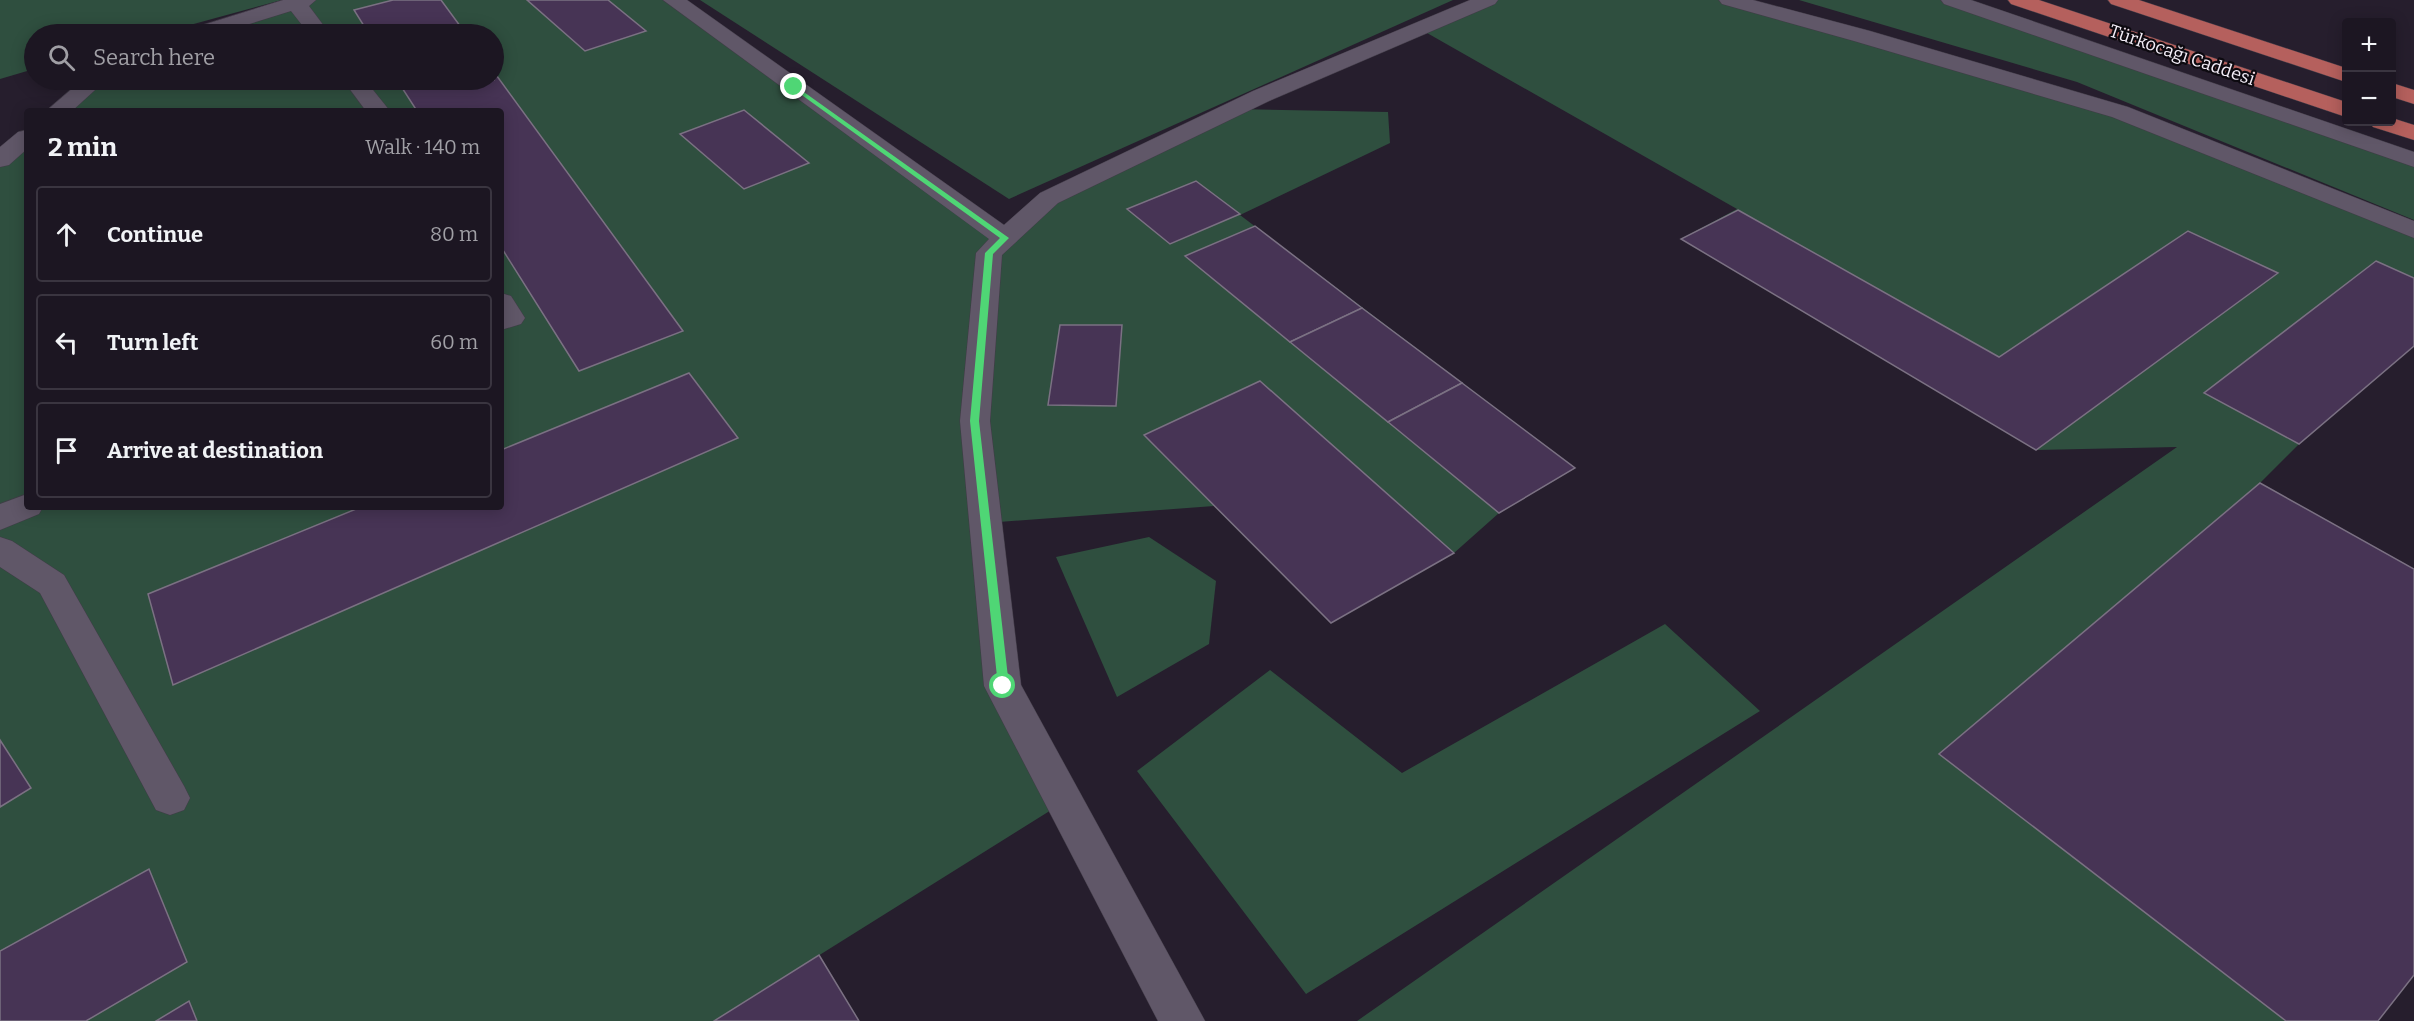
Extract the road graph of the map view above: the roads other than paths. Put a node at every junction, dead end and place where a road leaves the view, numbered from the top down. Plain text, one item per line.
1 (672, 0) edge
2 (1488, 0) edge
3 (1729, 0) edge
4 (1951, 0) edge
5 (2018, 0) edge
6 (2118, 0) edge
7 (301, 1) edge
8 (226, 24) edge
9 (314, 24) edge
10 (2342, 74) edge
11 (83, 90) edge
12 (362, 90) edge
13 (2396, 92) edge
14 (2414, 97) edge
15 (62, 108) edge
16 (376, 108) edge
17 (2342, 109) edge
18 (2393, 126) edge
19 (2414, 133) edge
20 (24, 140) edge
21 (2414, 159) edge
22 (0, 160) edge
23 (2414, 231) edge
24 (1005, 238) junction
25 (504, 307) edge
26 (504, 320) edge
27 (24, 507) edge
28 (0, 518) edge
29 (0, 550) edge
30 (170, 798) dead end
31 (1182, 1021) edge

1 - 24 lane
2 - 24 lane
3 - 23 lane
4 - 21 lane
5 - 17 main road, Türkocağı Caddesi
6 - 10 main road, Türkocağı Caddesi
7 - 8 lane
7 - 9 lane
11 - 15 lane
12 - 16 lane
13 - 14 main road
18 - 19 main road
20 - 22 lane
24 - 31 lane
25 - 26 lane
27 - 28 lane
29 - 30 lane

